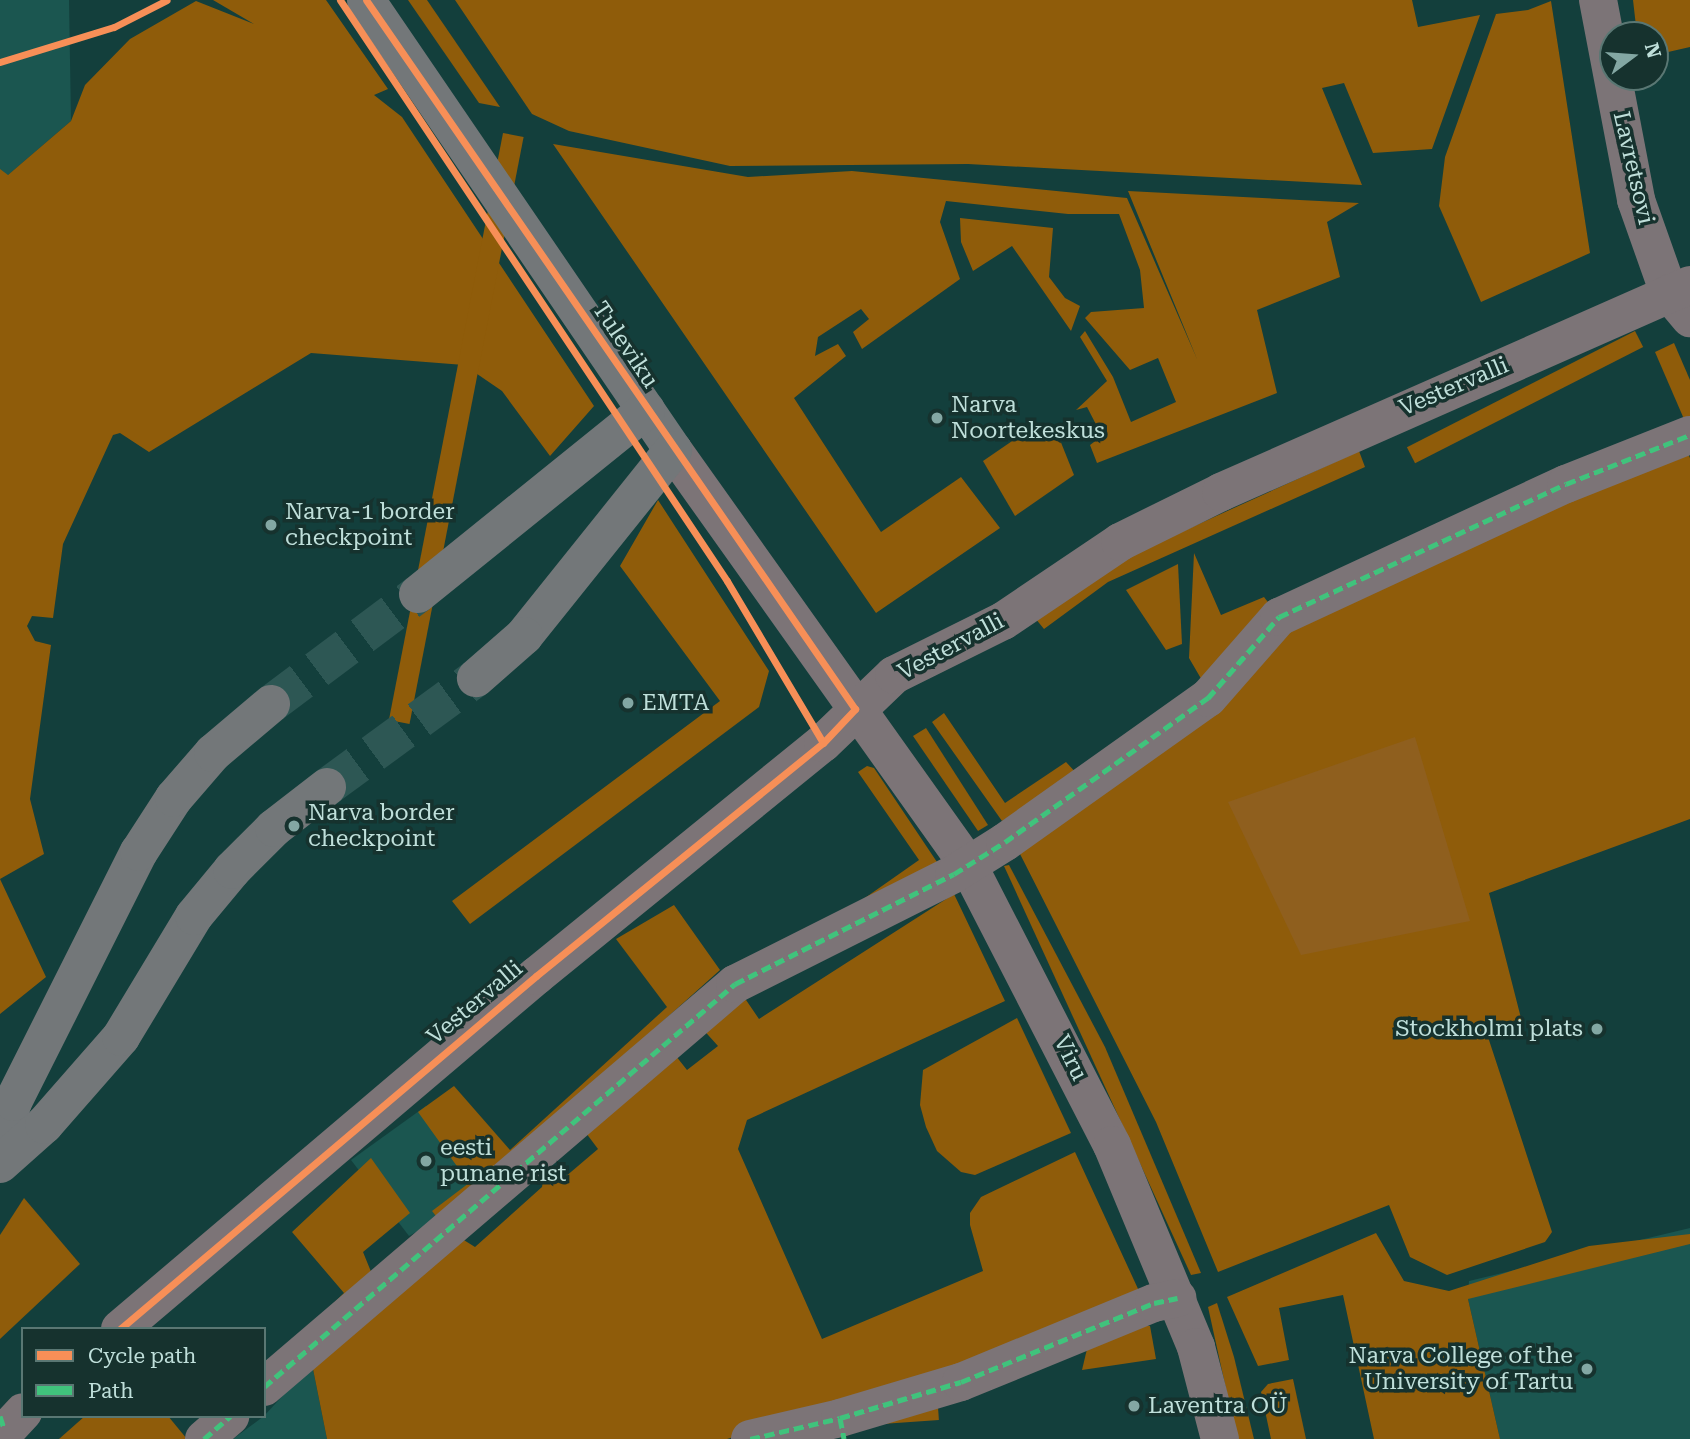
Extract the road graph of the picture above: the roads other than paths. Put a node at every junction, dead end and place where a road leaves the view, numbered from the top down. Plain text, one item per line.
1 (366, 0) edge
2 (1598, 0) edge
3 (1683, 298) edge
4 (646, 410) junction
5 (1690, 435) edge
6 (673, 450) junction
7 (418, 594) tunnel mouth
8 (476, 678) tunnel mouth
9 (271, 704) tunnel mouth
10 (855, 709) junction
11 (327, 787) tunnel mouth
12 (968, 865) junction
13 (0, 1140) edge
14 (0, 1164) edge
15 (1177, 1298) junction
16 (122, 1327) edge
17 (266, 1385) edge
18 (228, 1418) edge
19 (842, 1429) edge
20 (204, 1439) edge
21 (750, 1439) edge
22 (1220, 1439) edge

1 - 4 highway, Tuleviku
2 - 3 street, Lavretsovi
3 - 10 street, Vestervalli
4 - 6 highway, Tuleviku
4 - 7 highway
5 - 12 street
6 - 8 highway
6 - 10 street, Tuleviku
9 - 13 highway
10 - 12 street, Viru
10 - 16 street, Vestervalli
11 - 14 highway
12 - 15 street, Viru
12 - 17 street
15 - 19 street
15 - 22 street, Viru
18 - 20 street
19 - 21 street

